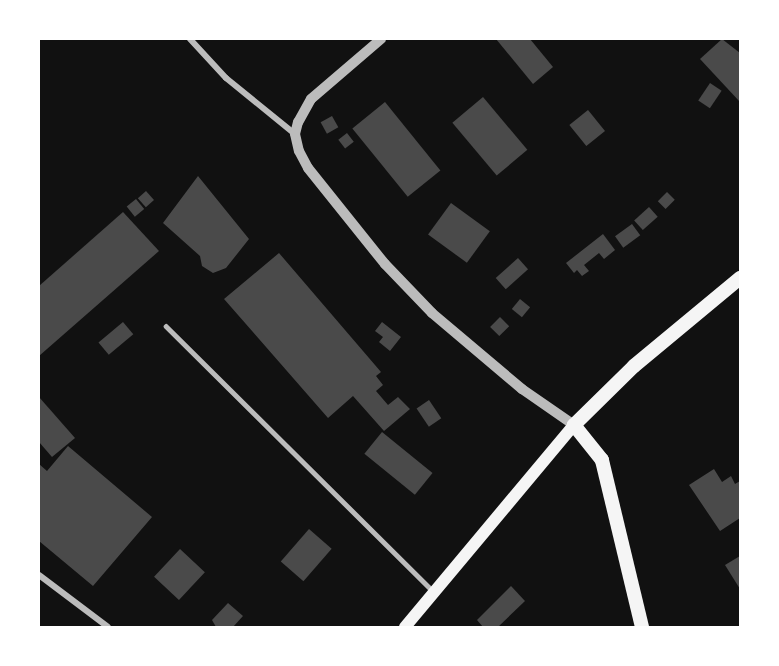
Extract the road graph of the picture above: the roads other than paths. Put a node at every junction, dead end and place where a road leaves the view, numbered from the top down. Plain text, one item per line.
1 (190, 39) edge
2 (381, 39) edge
3 (295, 134) junction
4 (740, 278) edge
5 (166, 326) dead end
6 (574, 425) junction
7 (39, 575) edge
8 (432, 590) junction
9 (108, 627) edge
10 (405, 627) edge
11 (642, 627) edge

1 - 3 street
2 - 3 street
3 - 6 street
4 - 6 main road
5 - 8 lane
6 - 8 main road
6 - 11 main road
7 - 9 street
8 - 10 main road

